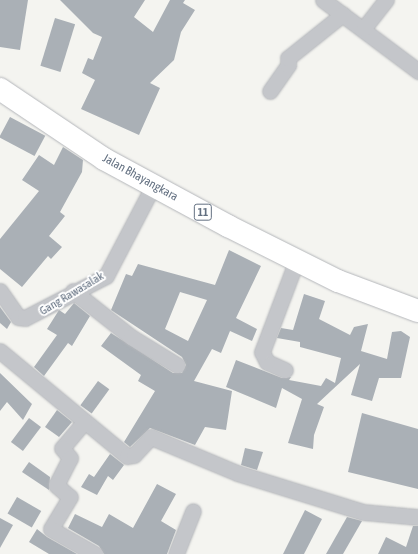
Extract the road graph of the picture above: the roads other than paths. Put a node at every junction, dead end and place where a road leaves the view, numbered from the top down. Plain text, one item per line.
1 (323, 0) edge
2 (386, 0) edge
3 (343, 14) junction
4 (364, 28) junction
5 (418, 71) edge
6 (0, 90) edge
7 (270, 91) dead end
8 (153, 186) junction
9 (296, 262) junction
10 (0, 291) edge
11 (73, 291) junction
12 (418, 311) edge
13 (0, 351) edge
14 (177, 365) dead end
15 (285, 370) dead end
16 (84, 422) junction
17 (193, 511) dead end
18 (418, 517) edge
19 (94, 554) edge
20 (176, 554) edge

1 - 3 street
2 - 4 street
3 - 4 street
3 - 7 street
4 - 5 street
6 - 8 highway, Jalan Bhayangkara / 11
8 - 9 highway, Jalan Bhayangkara / 11
8 - 11 street, Gang Rawasalak
9 - 12 highway, Jalan Bhayangkara / 11
9 - 15 street
10 - 11 street, Gang Rawasalak
11 - 14 street
13 - 16 street
16 - 18 street
16 - 19 street
17 - 20 street

